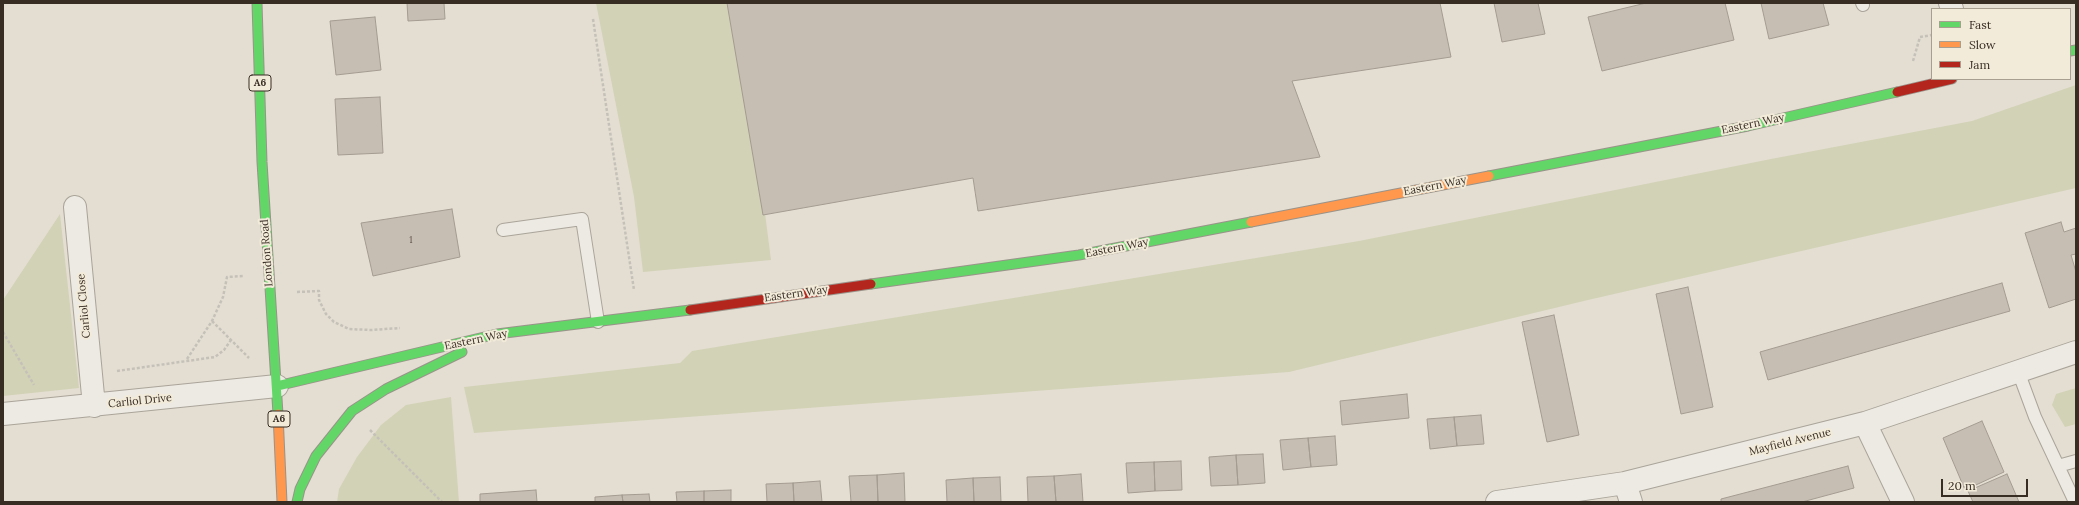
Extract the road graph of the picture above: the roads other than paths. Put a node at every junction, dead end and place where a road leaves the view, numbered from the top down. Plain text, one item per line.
1 (257, 3) edge
2 (1948, 80) edge
3 (75, 207) dead end
4 (503, 230) dead end
5 (598, 322) junction
6 (497, 334) junction
7 (2076, 352) edge
8 (2018, 371) junction
9 (277, 386) junction
10 (94, 406) junction
11 (3, 414) edge
12 (1865, 423) junction
13 (2076, 461) edge
14 (2058, 466) junction
15 (1628, 492) edge
16 (282, 502) edge
17 (296, 502) edge
18 (1497, 502) edge
19 (1903, 502) edge
20 (2075, 502) edge

1 - 9 street, London Road / A6
2 - 5 street, Eastern Way
3 - 10 street, Carliol Close
4 - 5 lane
5 - 6 street, Eastern Way
6 - 9 street, Eastern Way
6 - 17 street
7 - 8 street, Mayfield Avenue
8 - 12 street, Mayfield Avenue
8 - 14 lane
9 - 10 street, Carliol Drive
9 - 16 street, London Road / A6
10 - 11 street, Carliol Drive
12 - 15 street, Mayfield Avenue
12 - 19 street
13 - 14 lane
14 - 20 lane
15 - 18 street, Mayfield Avenue

